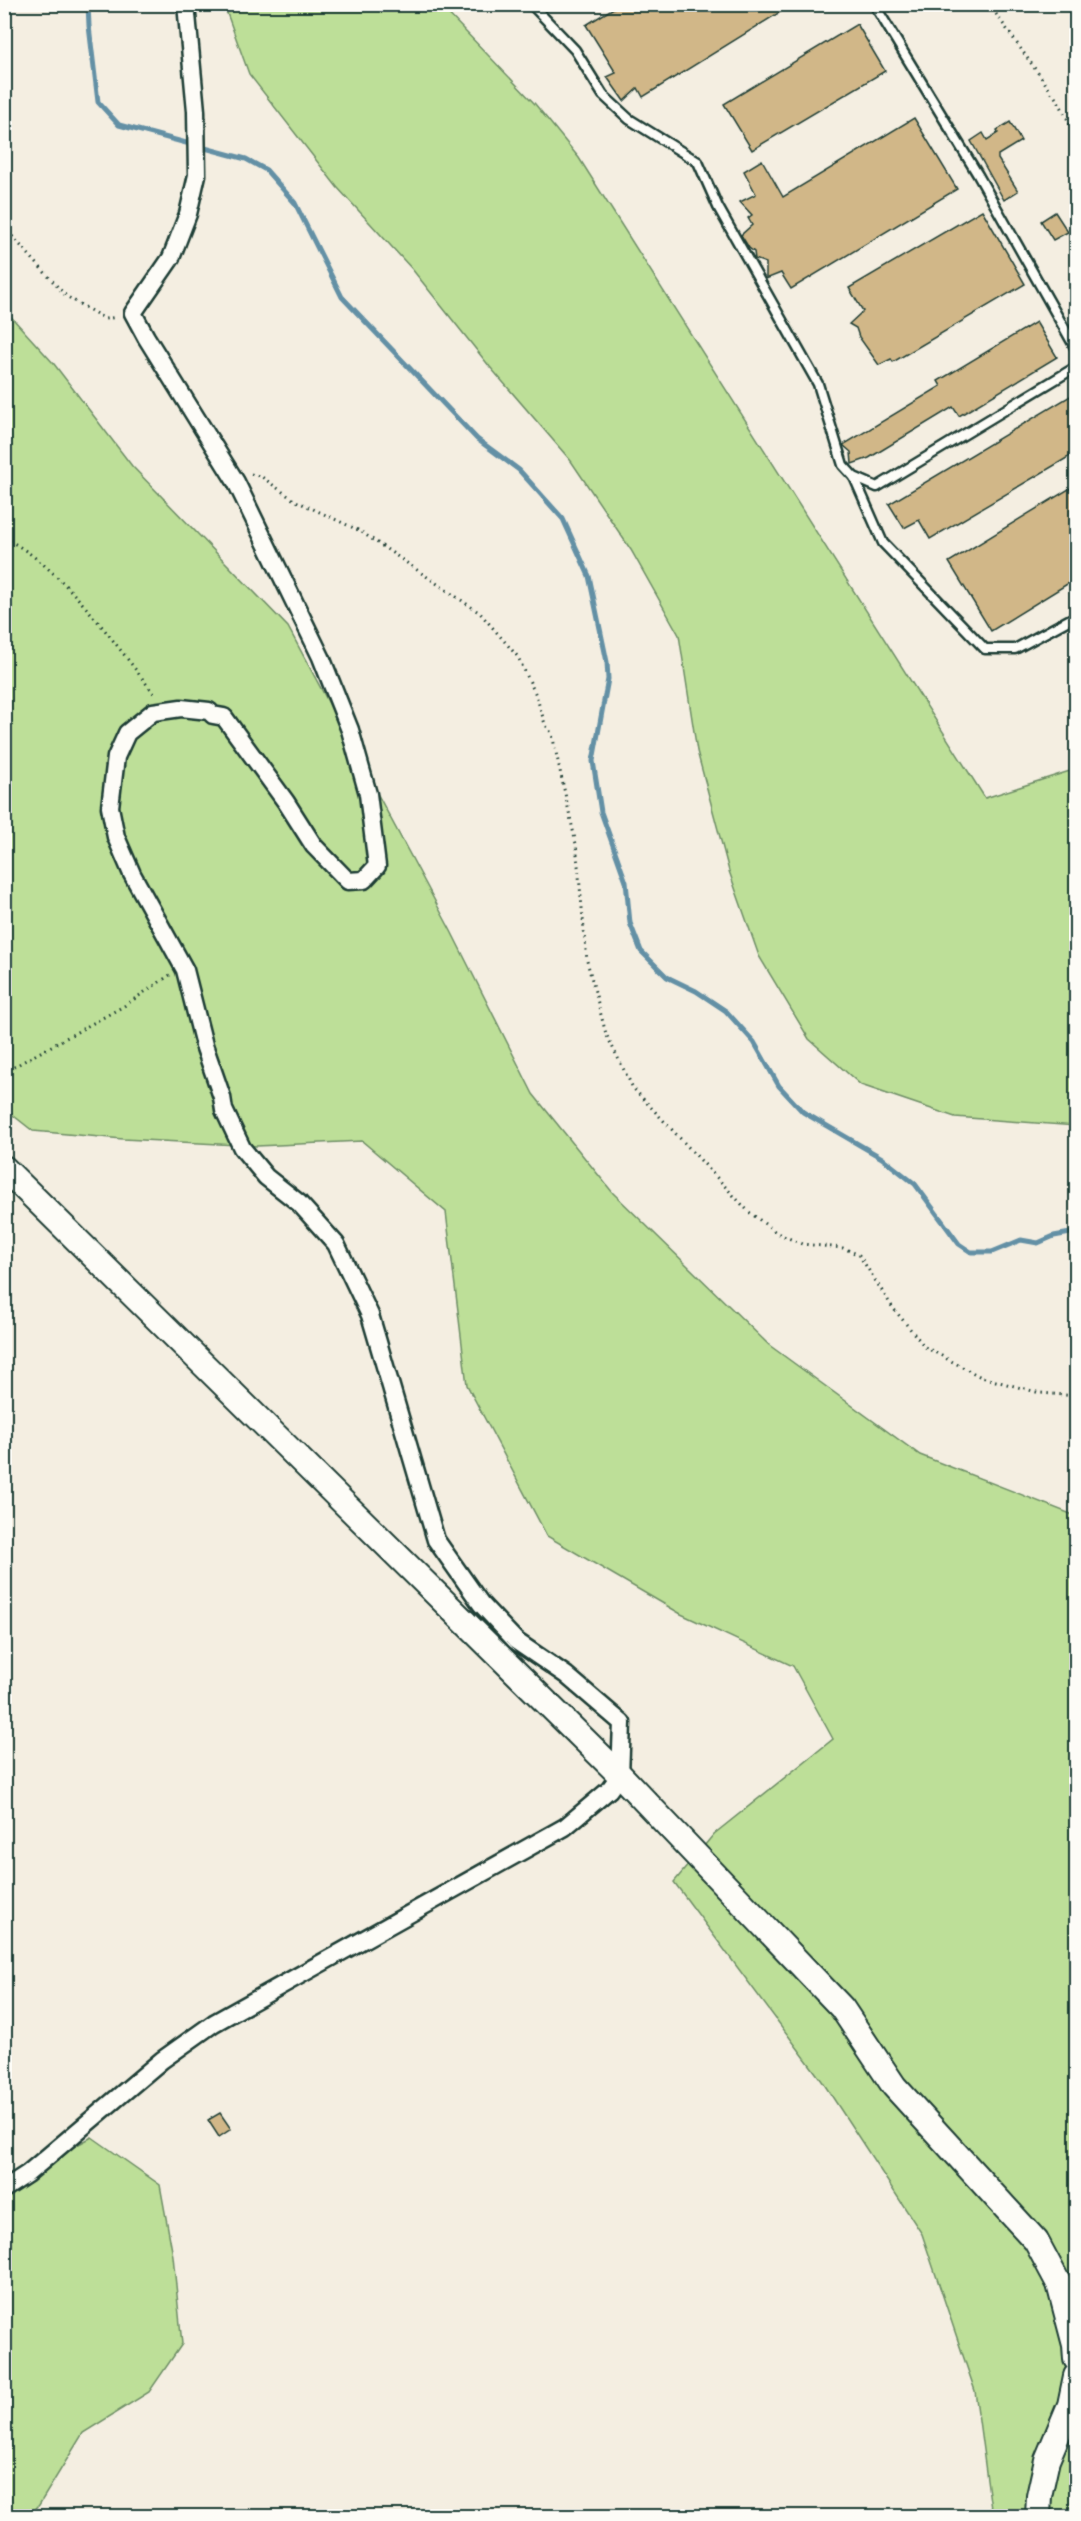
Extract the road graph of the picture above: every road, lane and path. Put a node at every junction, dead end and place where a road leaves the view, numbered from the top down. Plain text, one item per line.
1 (186, 4) edge
2 (531, 4) edge
3 (874, 4) edge
4 (989, 4) edge
5 (1077, 138) edge
6 (4, 220) edge
7 (133, 313) junction
8 (1077, 350) edge
9 (1077, 367) edge
10 (226, 467) junction
11 (854, 477) junction
12 (4, 538) edge
13 (1077, 616) edge
14 (168, 710) junction
15 (183, 965) junction
16 (4, 1074) edge
17 (4, 1168) edge
18 (1077, 1396) edge
19 (620, 1775) junction
20 (4, 2189) edge
21 (1077, 2359) edge
22 (1077, 2376) edge
23 (1038, 2517) edge

1 - 7 street
2 - 11 lane
3 - 8 lane
4 - 5 path
6 - 7 path
7 - 10 street
9 - 11 lane
10 - 14 street
10 - 18 path
11 - 13 lane
12 - 14 path
14 - 15 street
15 - 16 path
15 - 19 street
17 - 19 street
19 - 20 street
19 - 21 street
22 - 23 street

